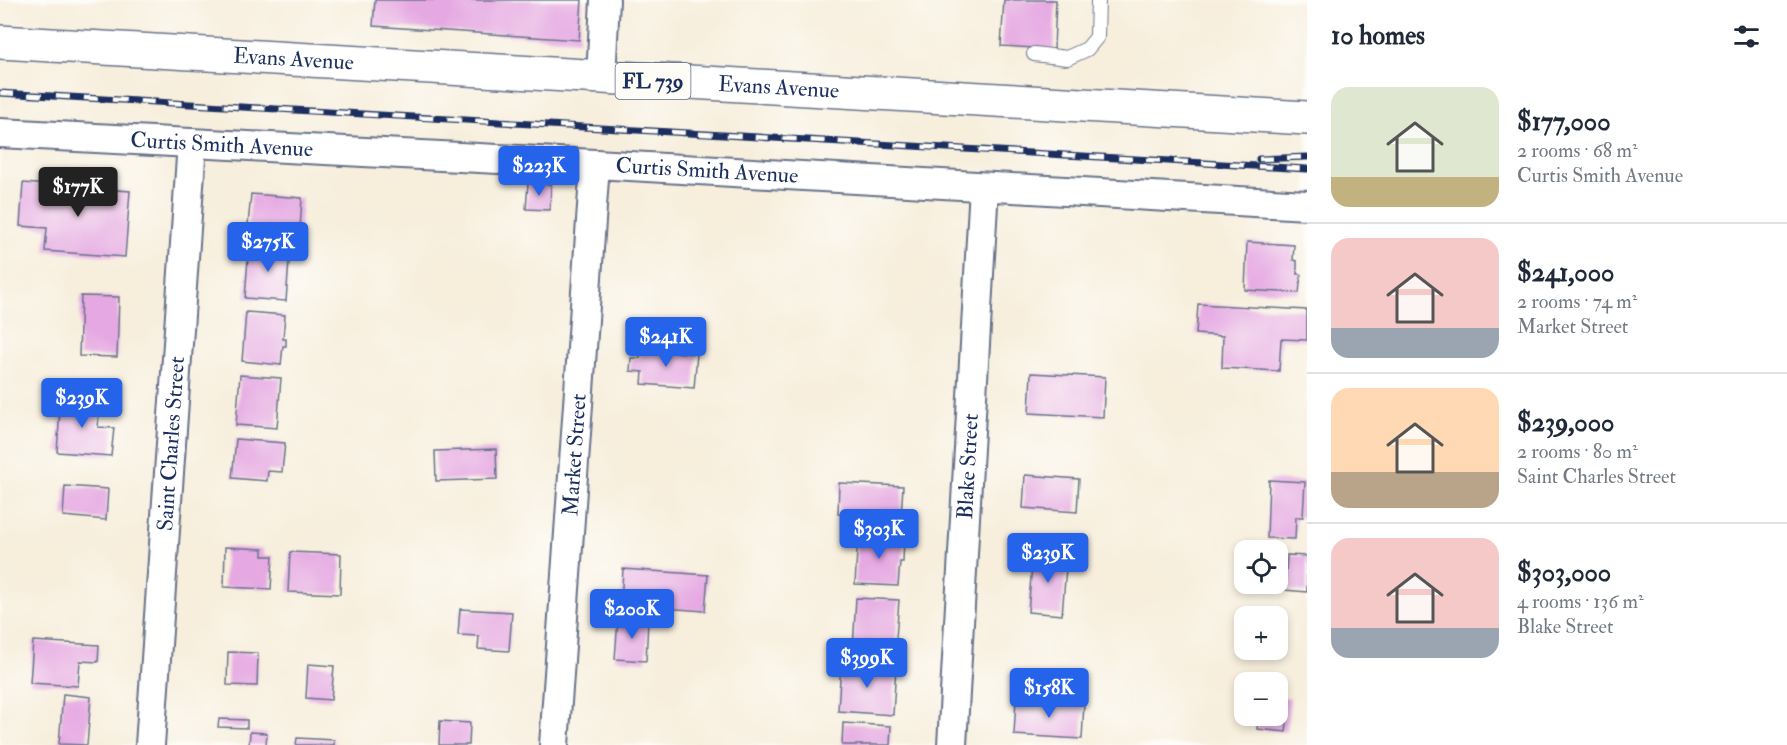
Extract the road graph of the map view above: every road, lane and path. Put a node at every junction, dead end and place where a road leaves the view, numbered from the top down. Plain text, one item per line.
1 (605, 0) edge
2 (1098, 0) edge
3 (0, 42) edge
4 (1034, 54) dead end
5 (601, 78) junction
6 (1307, 118) edge
7 (0, 133) edge
8 (192, 143) junction
9 (595, 164) junction
10 (984, 187) junction
11 (1307, 205) edge
12 (150, 745) edge
13 (554, 745) edge
14 (952, 745) edge

1 - 5 street
2 - 4 lane
3 - 5 main road, Evans Avenue / FL 739
5 - 6 main road, Evans Avenue / FL 739
7 - 8 street, Curtis Smith Avenue
8 - 9 street, Curtis Smith Avenue
8 - 12 street, Saint Charles Street
9 - 10 street, Curtis Smith Avenue
9 - 13 street, Market Street
10 - 11 street, Curtis Smith Avenue
10 - 14 street, Blake Street

